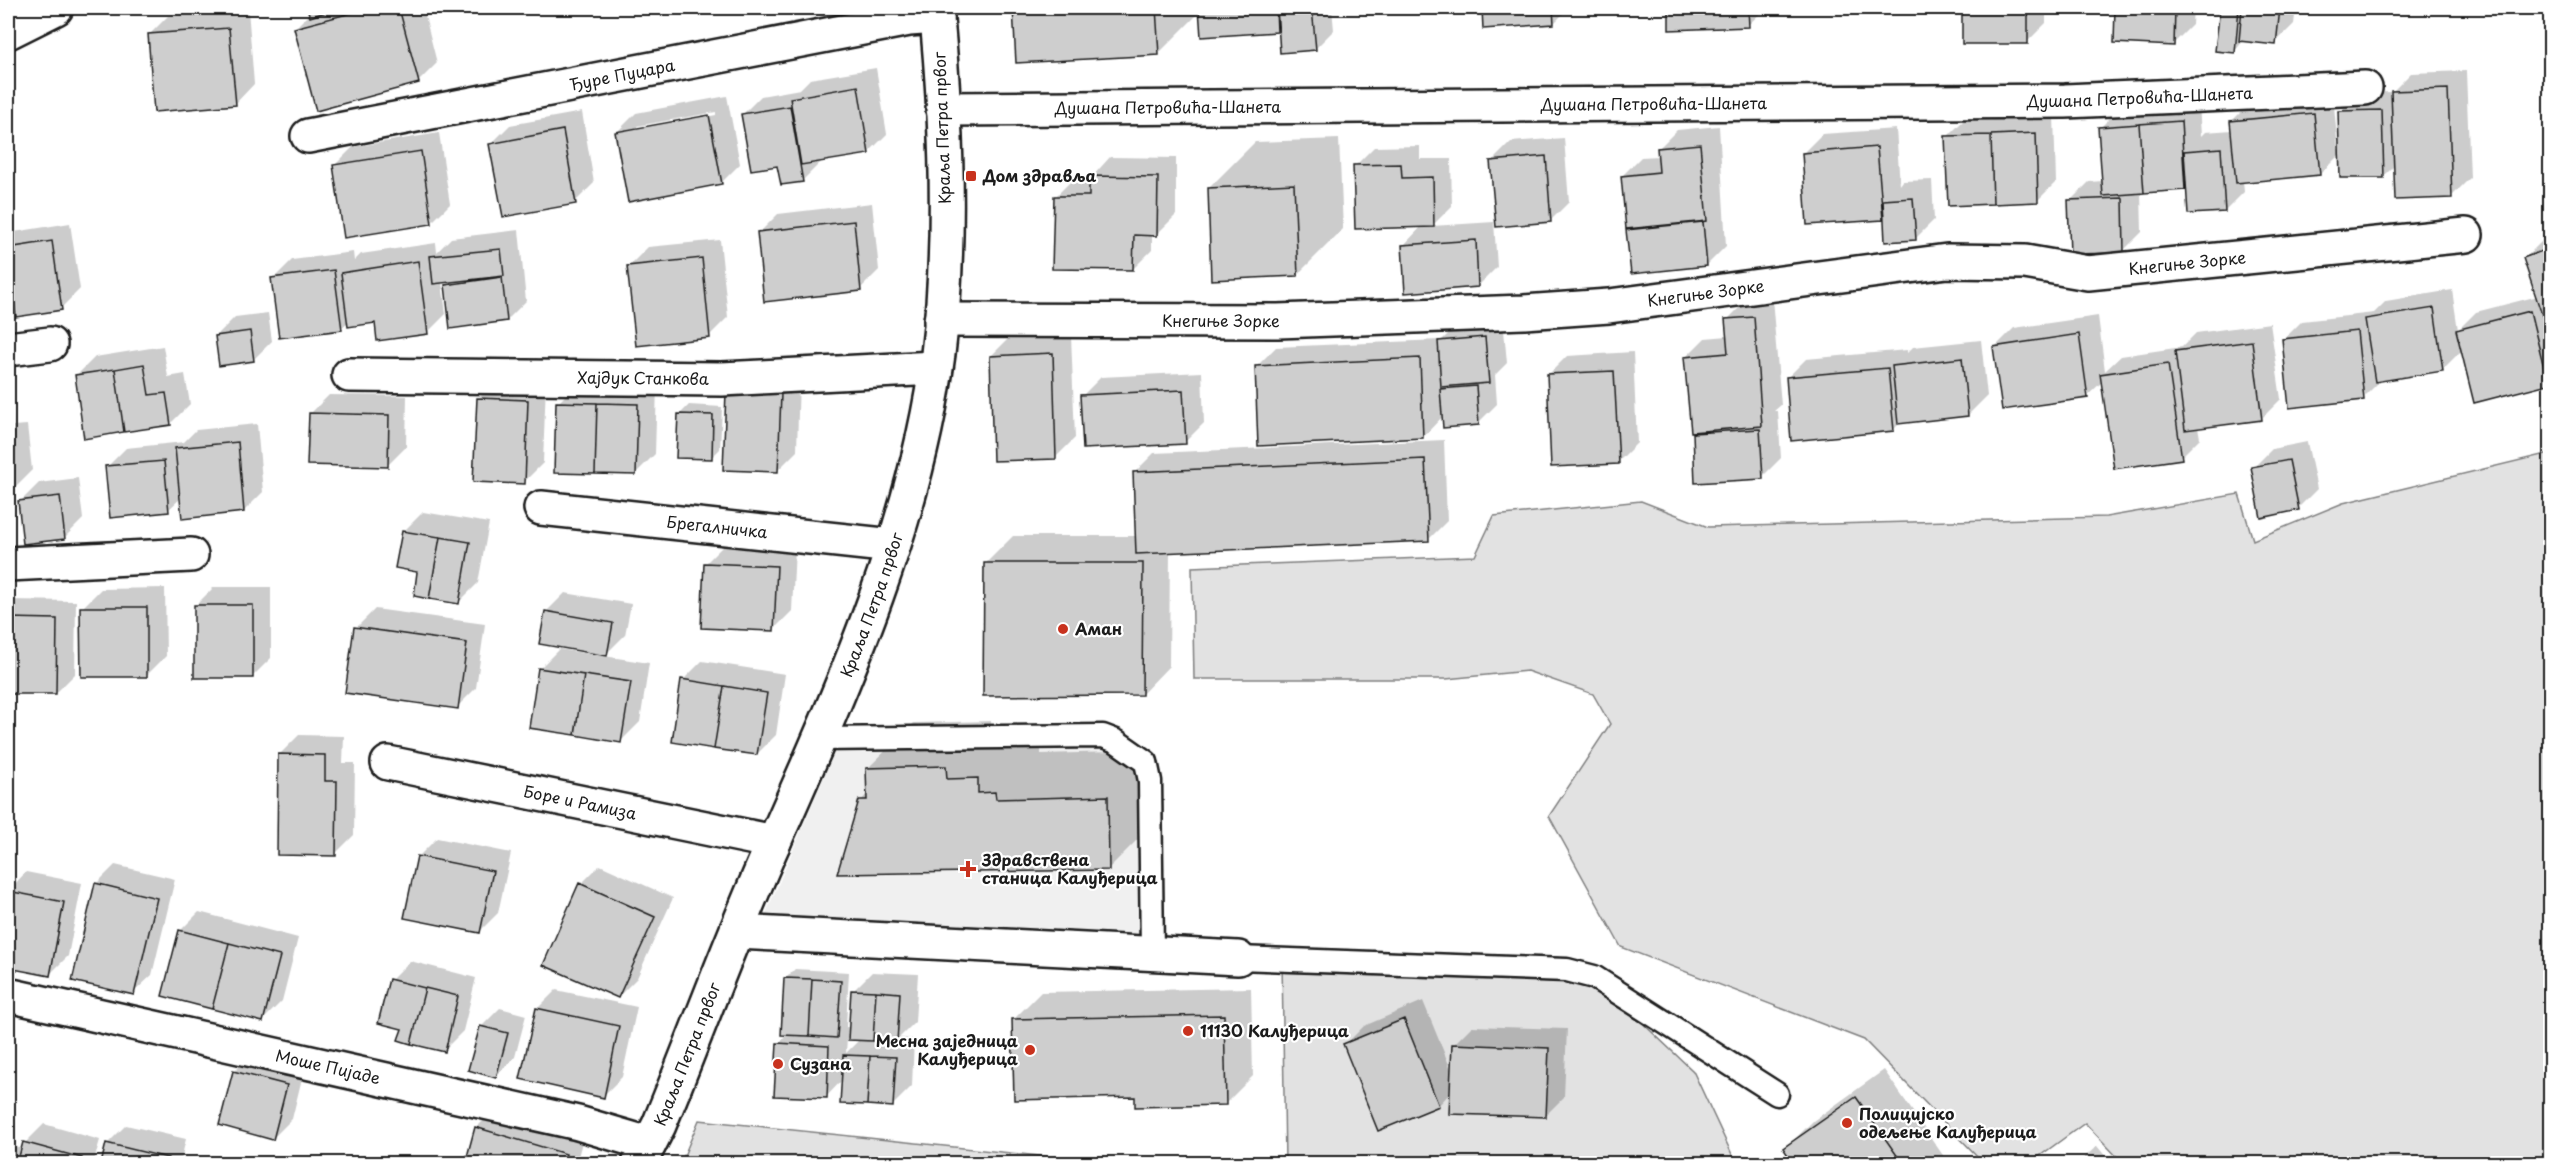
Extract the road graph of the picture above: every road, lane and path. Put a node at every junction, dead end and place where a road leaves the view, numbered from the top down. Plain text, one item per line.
1 (56, 8) edge
2 (936, 12) edge
3 (8, 32) edge
4 (2365, 88) dead end
5 (943, 109) junction
6 (308, 136) dead end
7 (2466, 235) dead end
8 (941, 320) junction
9 (50, 344) dead end
10 (8, 349) edge
11 (935, 368) junction
12 (350, 375) dead end
13 (541, 508) dead end
14 (893, 546) junction
15 (190, 555) dead end
16 (8, 564) edge
17 (819, 739) junction
18 (388, 763) dead end
19 (774, 842) junction
20 (736, 932) junction
21 (1152, 954) junction
22 (1238, 958) joint
23 (8, 995) edge
24 (1777, 1094) dead end
25 (644, 1154) edge

1 - 3 street
2 - 5 street, Краља Петра првог
2 - 6 street, Ђуре Пуцара
4 - 5 street, Душана Петровића-Шанета
5 - 8 street, Краља Петра првог
7 - 8 street, Кнегиње Зорке
8 - 11 street, Краља Петра првог
9 - 10 street
11 - 12 street, Хајдук Станкова
11 - 14 street, Краља Петра првог
13 - 14 street, Брегалничка
14 - 17 street, Краља Петра првог
15 - 16 street
17 - 19 street, Краља Петра првог
17 - 21 lane
18 - 19 street, Боре и Рамиза
19 - 20 street, Краља Петра првог
20 - 21 street
20 - 25 street, Краља Петра првог
21 - 22 street
22 - 24 lane
23 - 25 street, Моше Пијаде

